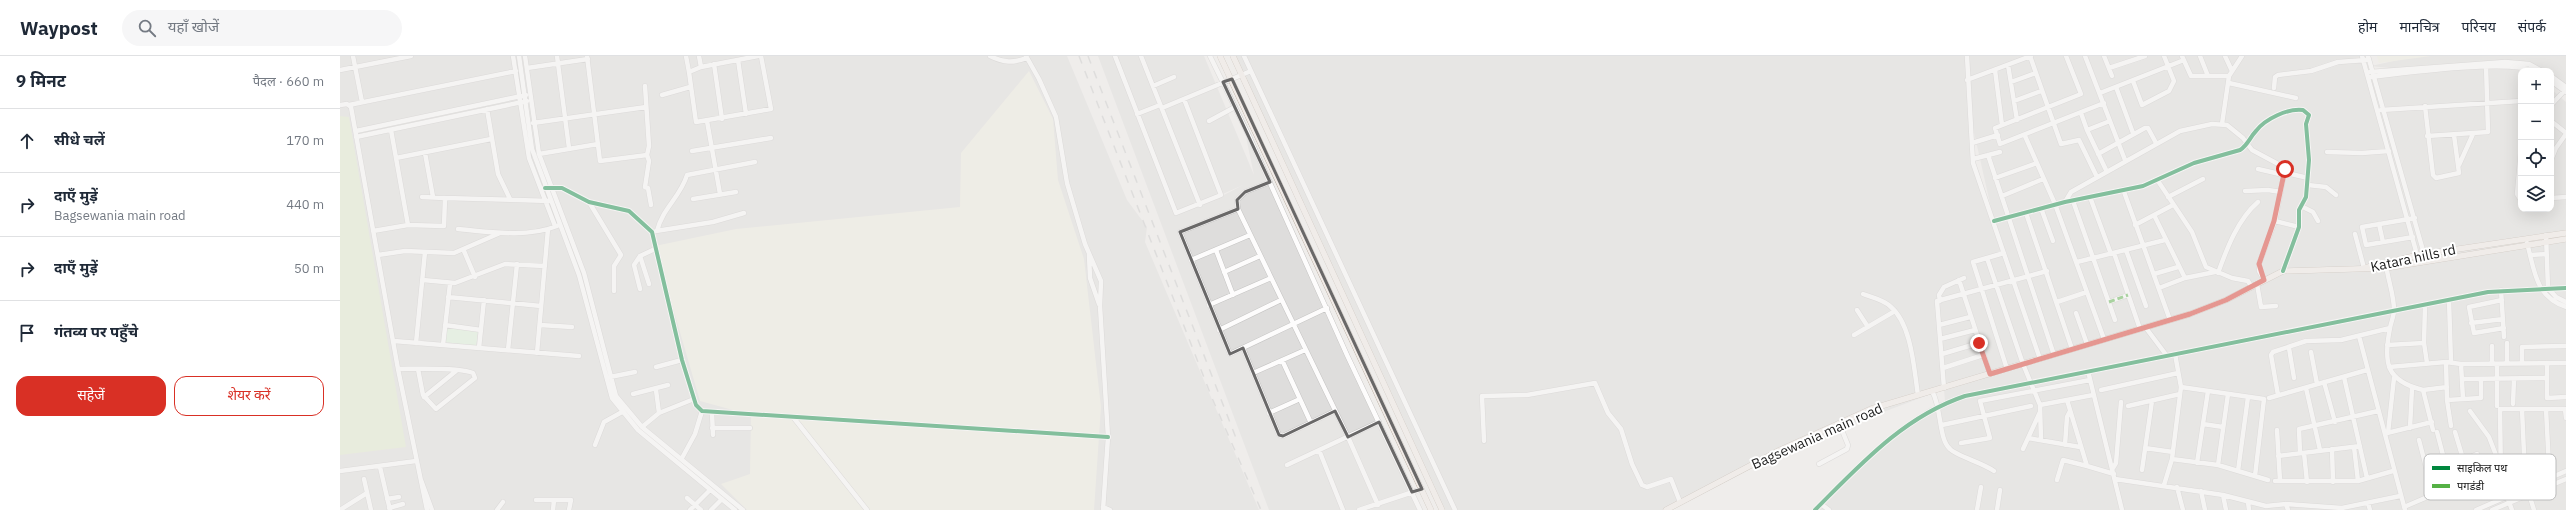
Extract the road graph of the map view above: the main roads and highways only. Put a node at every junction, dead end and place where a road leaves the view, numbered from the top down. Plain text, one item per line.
1 (1220, 56) edge
2 (1233, 56) edge
3 (2566, 233) edge
4 (2566, 239) edge
5 (2426, 257) junction
6 (2386, 265) junction
7 (2364, 268) joint
8 (1431, 510) edge
9 (1442, 510) edge
10 (1666, 510) edge

1 - 8 main road
2 - 9 main road
3 - 5 main road, Katara hills rd
4 - 5 main road, Katara hills rd
5 - 6 main road, Katara hills rd
5 - 6 main road, Katara hills rd
6 - 7 main road, Katara hills rd
7 - 10 main road, Bagsewania main road

